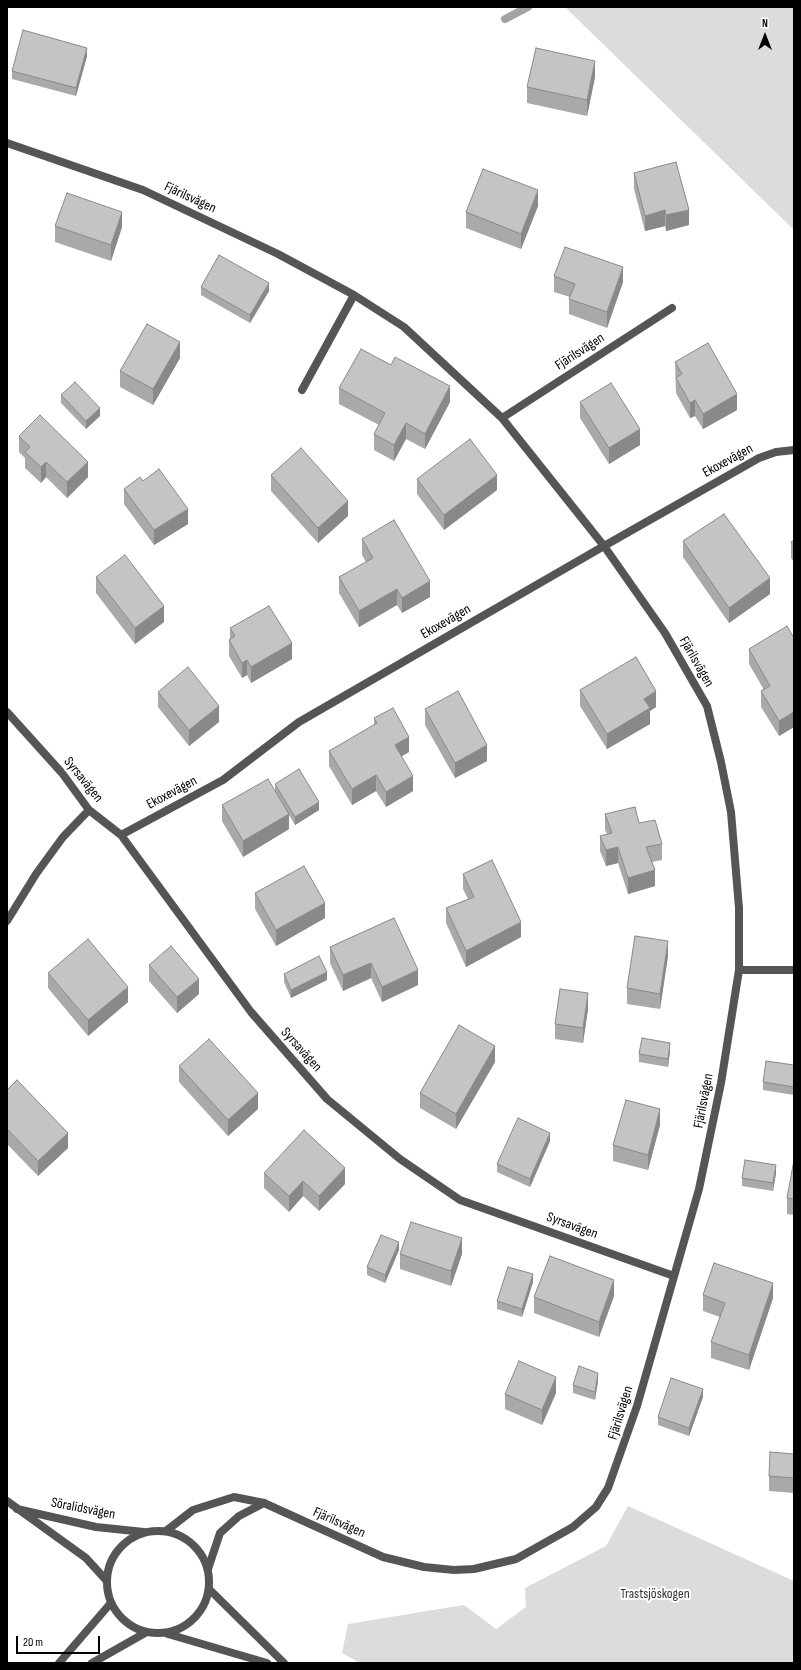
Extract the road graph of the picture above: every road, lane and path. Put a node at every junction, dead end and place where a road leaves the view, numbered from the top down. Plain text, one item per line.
1 (7, 143) edge
2 (354, 295) junction
3 (672, 308) dead end
4 (302, 390) dead end
5 (502, 418) junction
6 (794, 450) edge
7 (604, 546) junction
8 (7, 712) edge
9 (89, 810) junction
10 (121, 835) junction
11 (7, 921) edge
12 (739, 970) junction
13 (794, 970) edge
14 (674, 1276) junction
15 (7, 1501) edge
16 (264, 1503) junction
17 (17, 1508) junction
18 (145, 1532) junction
19 (166, 1532) junction
20 (208, 1569) junction
21 (106, 1580) junction
22 (210, 1589) junction
23 (110, 1604) junction
24 (145, 1633) junction
25 (168, 1634) junction
26 (59, 1663) edge
27 (92, 1663) edge
28 (267, 1663) edge
29 (284, 1663) edge

1 - 2 street, Fjärilsvägen
2 - 4 street
2 - 5 street, Fjärilsvägen
3 - 5 street, Fjärilsvägen
5 - 7 street, Fjärilsvägen
6 - 7 street, Ekoxevägen
7 - 10 street, Ekoxevägen
7 - 12 street, Fjärilsvägen
8 - 9 street, Syrsavägen
9 - 10 street, Syrsavägen
9 - 11 street
10 - 14 street, Syrsavägen
12 - 13 street
12 - 14 street, Fjärilsvägen
14 - 16 street, Fjärilsvägen
15 - 17 street, Söralidsvägen
16 - 19 street, Fjärilsvägen
16 - 20 street
17 - 18 street, Söralidsvägen
17 - 21 street, Söralidsvägen
18 - 19 street
18 - 21 street
19 - 20 street
20 - 22 street
21 - 23 street
22 - 25 street
22 - 29 street
23 - 24 street
23 - 26 street
24 - 25 street
24 - 27 street
25 - 28 street

